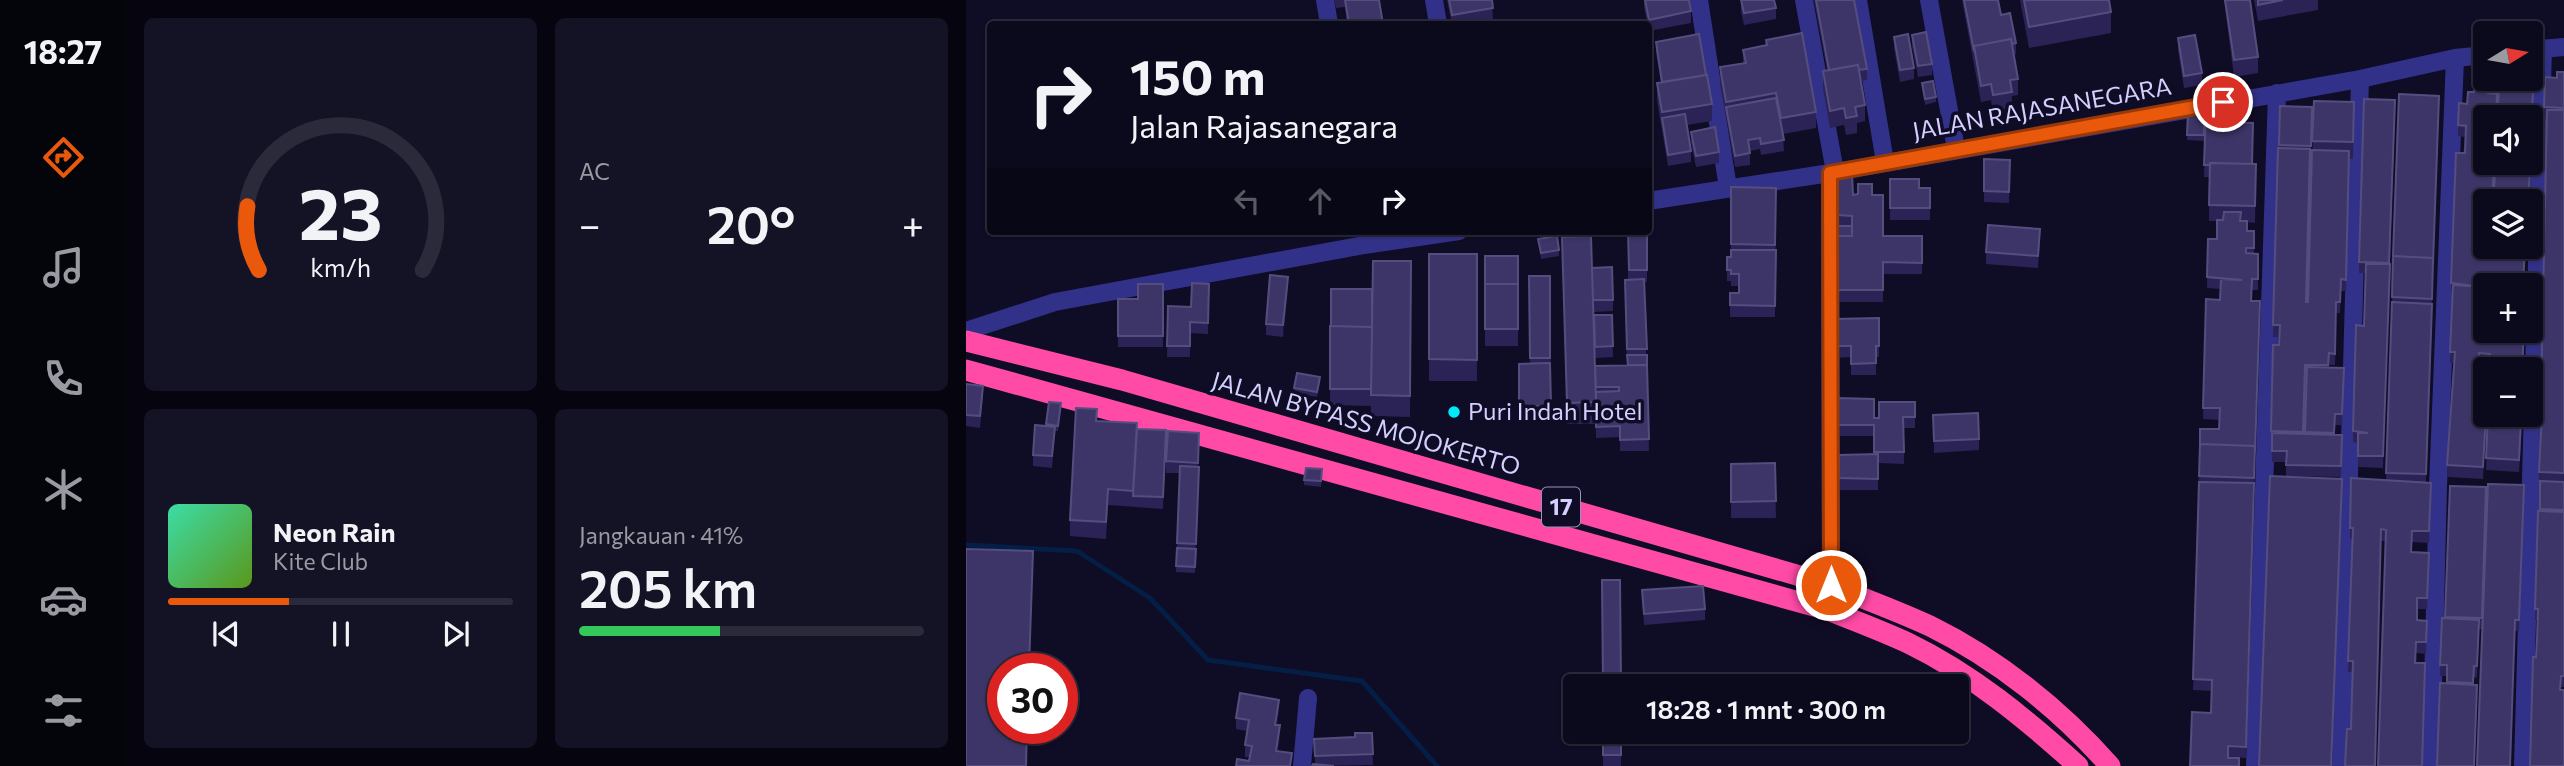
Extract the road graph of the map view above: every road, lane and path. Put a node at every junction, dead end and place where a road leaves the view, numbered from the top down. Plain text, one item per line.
1 (1325, 0) edge
2 (1434, 0) edge
3 (1699, 0) edge
4 (1804, 0) edge
5 (1858, 0) edge
6 (1929, 0) edge
7 (1328, 21) edge
8 (1438, 21) edge
9 (2564, 47) edge
10 (2543, 49) edge
11 (2473, 56) edge
12 (2455, 58) junction
13 (2360, 79) junction
14 (2536, 91) edge
15 (2277, 93) junction
16 (1956, 149) junction
17 (1885, 162) junction
18 (1832, 173) junction
19 (1728, 188) junction
20 (1652, 200) edge
21 (1404, 235) edge
22 (1363, 238) edge
23 (966, 331) edge
24 (966, 341) edge
25 (966, 370) edge
26 (2326, 485) edge
27 (2356, 485) junction
28 (2525, 489) junction
29 (2553, 490) edge
30 (1831, 585) junction
31 (1308, 698) dead end
32 (1301, 766) edge
33 (2078, 766) edge
34 (2110, 766) edge
35 (2255, 766) edge
36 (2341, 766) edge
37 (2431, 766) edge
38 (2523, 766) edge

1 - 7 street
2 - 8 street
3 - 19 street
4 - 18 street
5 - 17 street
6 - 16 street
9 - 10 street
11 - 12 street, JALAN RAJASANEGARA
12 - 13 street, JALAN RAJASANEGARA
12 - 37 street
13 - 15 street, JALAN RAJASANEGARA
13 - 27 street
14 - 28 street
15 - 16 street, JALAN RAJASANEGARA
15 - 35 street
16 - 17 street, JALAN RAJASANEGARA
17 - 18 street, JALAN RAJASANEGARA
18 - 19 street, JALAN RAJASANEGARA
18 - 30 street
19 - 20 street, JALAN RAJASANEGARA
21 - 22 street
22 - 23 street
24 - 30 highway, JALAN BYPASS MOJOKERTO / 17
25 - 33 highway, 17
26 - 27 street
27 - 36 street
28 - 29 street
28 - 38 street
30 - 34 highway, JALAN BYPASS MOJOKERTO / 17
31 - 32 street

